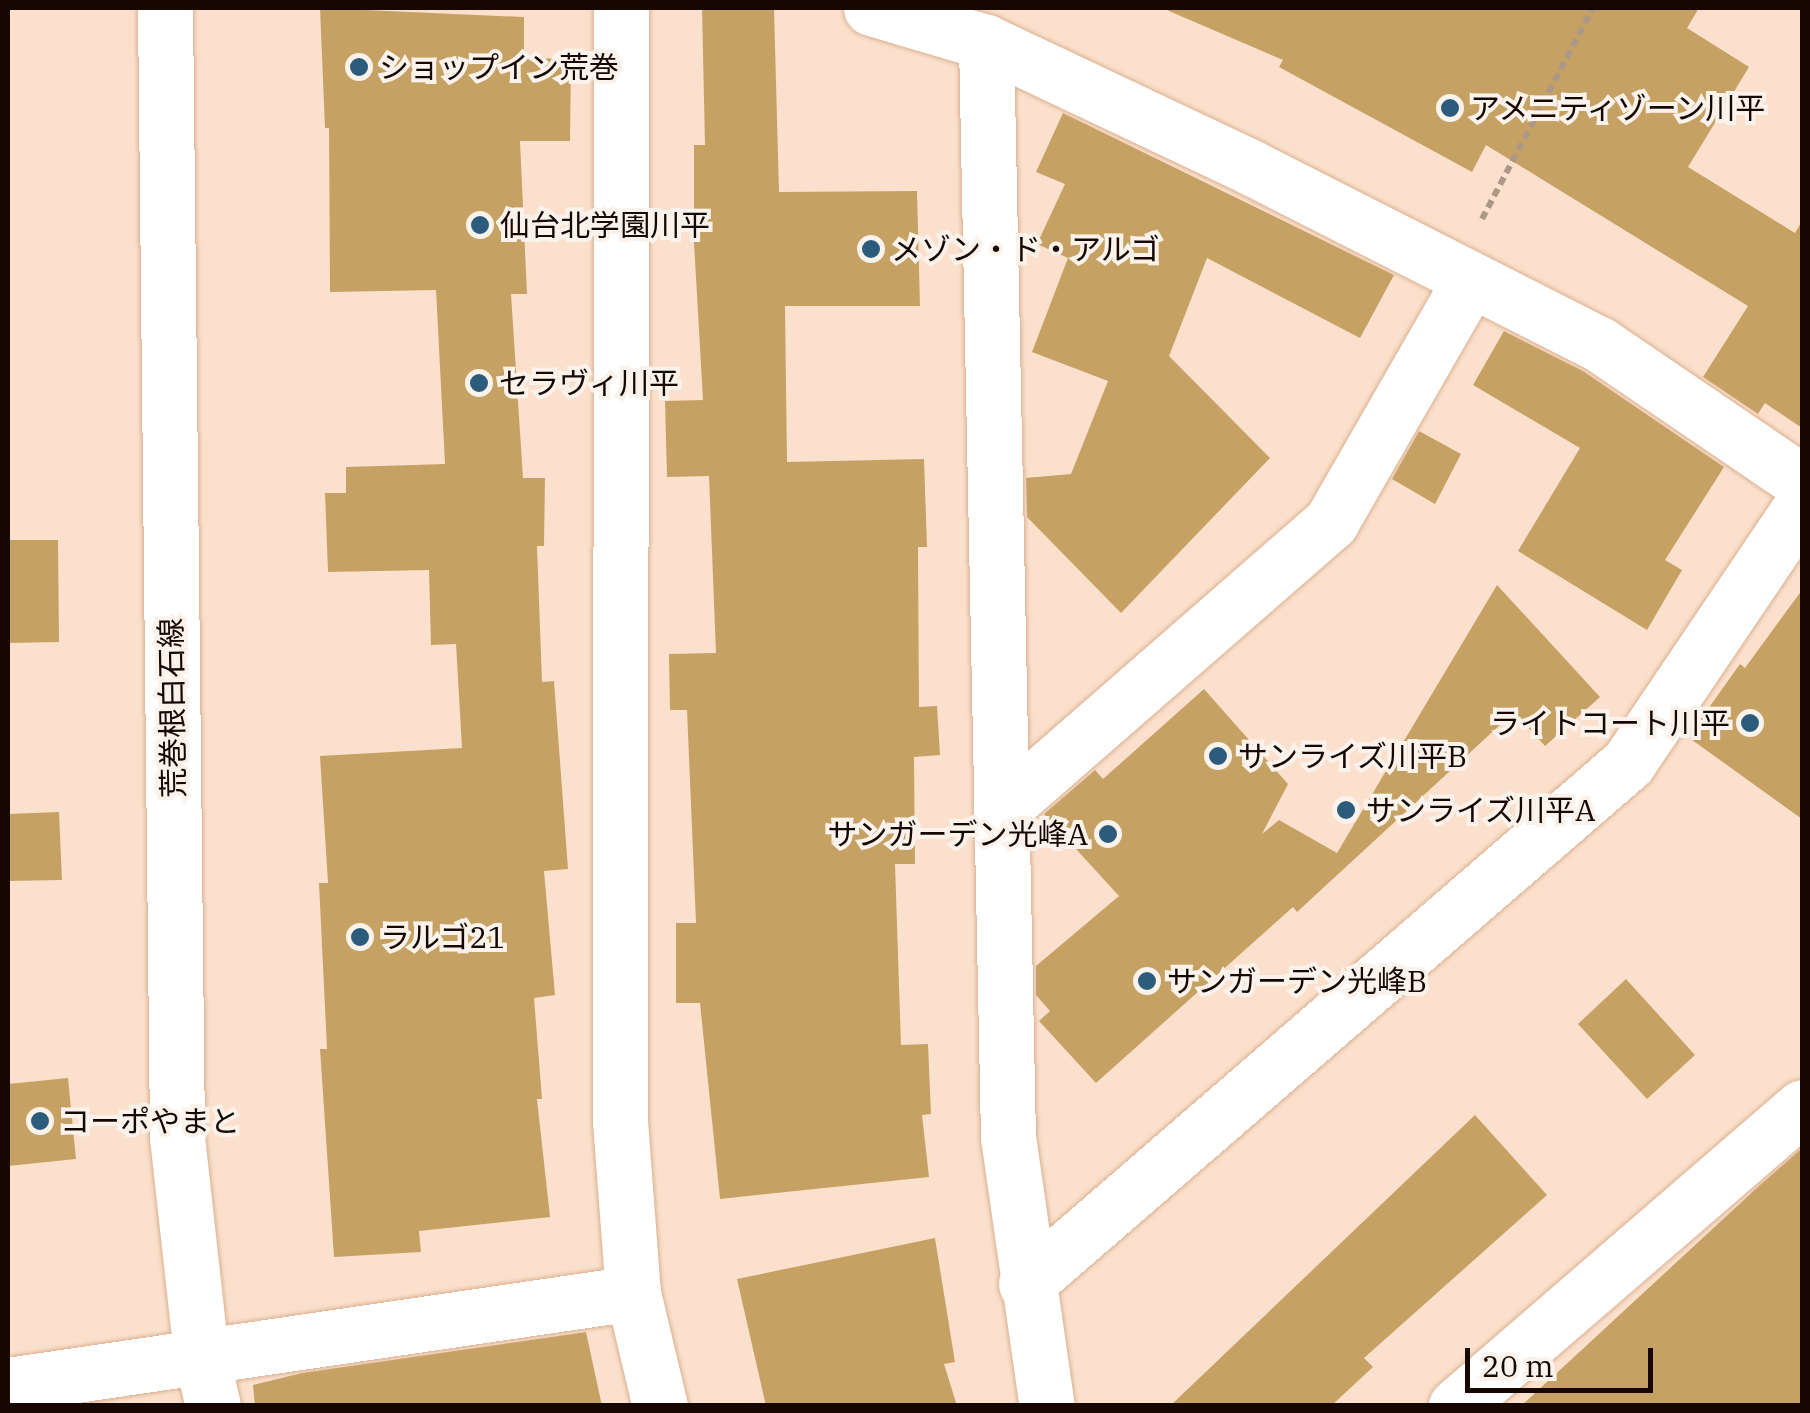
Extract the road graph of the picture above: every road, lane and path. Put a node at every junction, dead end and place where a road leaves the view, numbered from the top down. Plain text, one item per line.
1 (165, 8) edge
2 (621, 8) edge
3 (871, 8) edge
4 (1593, 8) edge
5 (986, 42) junction
6 (1462, 276) junction
7 (1802, 482) edge
8 (1802, 505) edge
9 (1001, 810) junction
10 (1802, 1107) edge
11 (1026, 1284) junction
12 (634, 1294) junction
13 (207, 1380) edge
14 (8, 1384) edge
15 (660, 1406) edge
16 (1047, 1406) edge
17 (1456, 1406) edge

1 - 13 street, 荒巻根白石線
2 - 12 street
3 - 5 street
4 - 6 path
5 - 6 street
5 - 9 street
6 - 7 street
6 - 9 street
8 - 11 street
9 - 11 street
10 - 17 street
11 - 16 street
12 - 13 street
12 - 15 street
13 - 14 street

